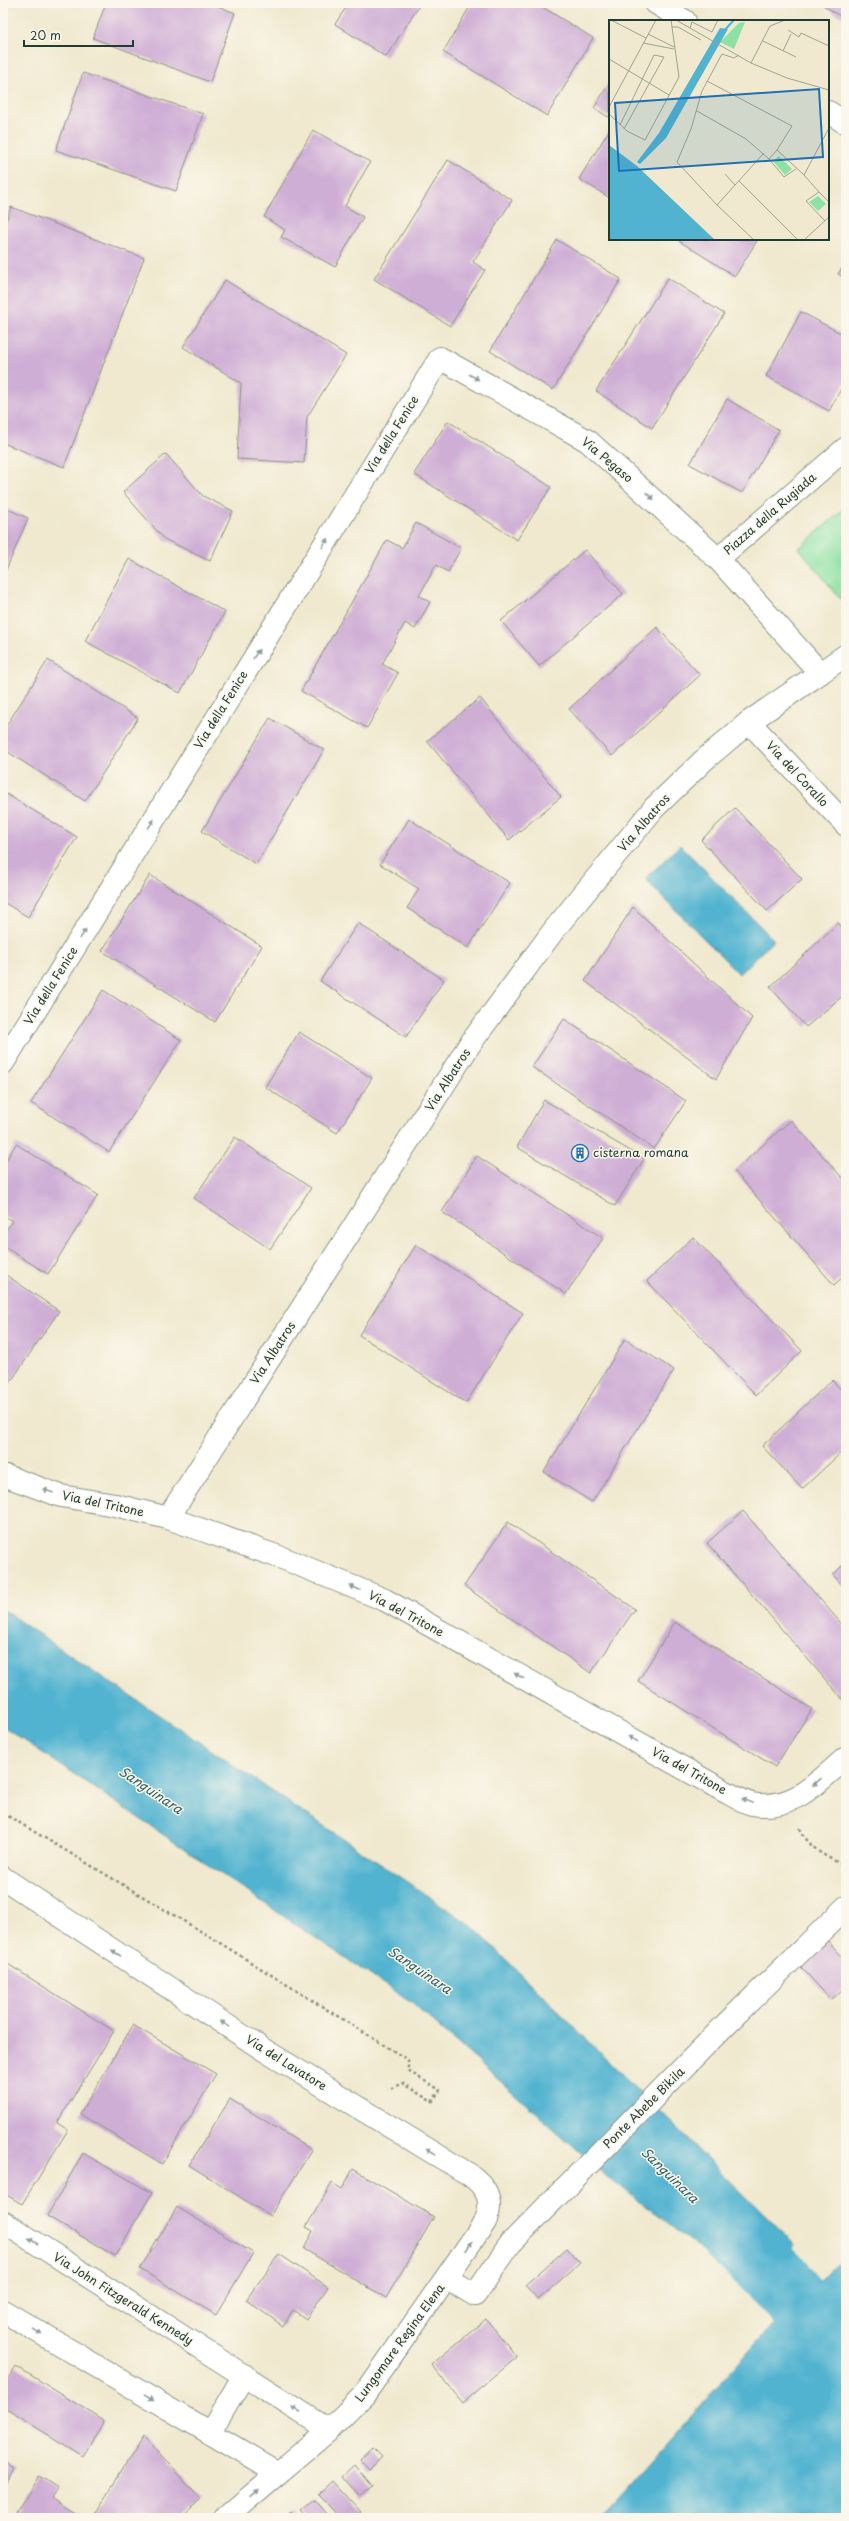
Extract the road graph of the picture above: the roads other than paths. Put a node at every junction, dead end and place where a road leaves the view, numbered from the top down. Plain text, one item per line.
1 (656, 3) edge
2 (682, 20) edge
3 (829, 113) edge
4 (846, 124) edge
5 (440, 358) joint
6 (846, 448) edge
7 (718, 559) junction
8 (846, 656) edge
9 (820, 673) junction
10 (749, 722) junction
11 (846, 825) edge
12 (3, 1063) edge
13 (3, 1475) edge
14 (168, 1518) junction
15 (846, 1758) edge
16 (3, 1878) edge
17 (846, 1907) edge
18 (3, 2222) edge
19 (447, 2278) junction
20 (3, 2311) edge
21 (244, 2375) junction
22 (329, 2430) junction
23 (210, 2433) junction
24 (278, 2473) junction
25 (225, 2518) edge

1 - 2 street
3 - 4 street
5 -> 7 street, Via Pegaso
12 -> 5 street, Via della Fenice
6 - 7 street, Piazza della Rugiada
7 - 9 street, Piazza della Rugiada
8 - 9 street
9 - 10 street, Via Albatros
10 - 11 street, Via del Corallo
10 - 14 street, Via Albatros
14 -> 13 street, Via del Tritone
15 -> 14 street, Via del Tritone
19 -> 16 street, Via del Lavatore
17 - 19 street, Ponte Abebe Bikila
21 -> 18 street, Via John Fitzgerald Kennedy
19 - 22 street, Lungomare Regina Elena
20 -> 23 street
22 -> 21 street, Via John Fitzgerald Kennedy
21 - 23 street
22 - 24 street, Lungomare Regina Elena
23 - 24 street
25 -> 24 street, Lungomare Regina Elena

